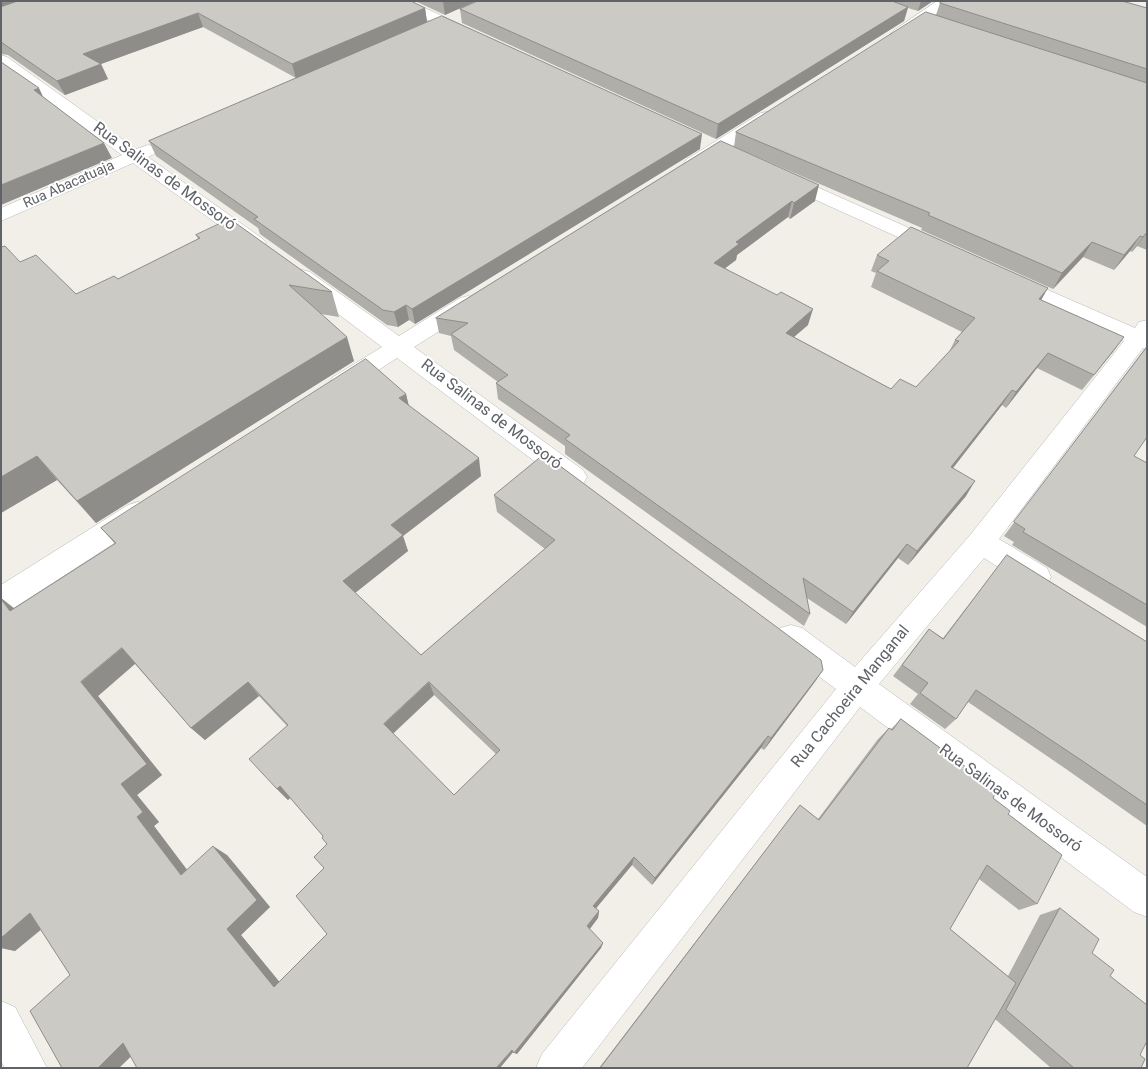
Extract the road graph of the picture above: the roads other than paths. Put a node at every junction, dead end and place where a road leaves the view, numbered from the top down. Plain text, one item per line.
1 (398, 1) edge
2 (947, 1) edge
3 (452, 18) junction
4 (425, 30) edge
5 (488, 42) edge
6 (880, 45) edge
7 (1, 60) edge
8 (782, 107) edge
9 (162, 144) edge
10 (135, 156) junction
11 (771, 173) edge
12 (676, 174) edge
13 (1, 215) edge
14 (951, 253) edge
15 (995, 274) edge
16 (482, 294) edge
17 (1144, 336) edge
18 (399, 346) junction
19 (324, 394) edge
20 (596, 493) edge
21 (158, 500) edge
22 (981, 542) junction
23 (1056, 588) edge
24 (1, 600) edge
25 (770, 623) edge
26 (857, 687) junction
27 (1147, 899) edge
28 (3, 1030) edge
29 (27, 1068) edge
30 (556, 1068) edge

1 - 3 street
2 - 6 street
3 - 4 street
3 - 5 street
7 - 10 street, Rua Salinas de Mossoró
8 - 12 street
9 - 10 street, Rua Abacatuaja
10 - 13 street, Rua Abacatuaja
10 - 18 street, Rua Salinas de Mossoró
11 - 14 street
15 - 17 street
16 - 18 street
17 - 22 street, Rua Cachoeira Manganal
18 - 19 street
18 - 20 street, Rua Salinas de Mossoró
21 - 24 street
22 - 23 street
22 - 26 street, Rua Cachoeira Manganal
25 - 26 street, Rua Salinas de Mossoró
26 - 27 street, Rua Salinas de Mossoró
26 - 30 street, Rua Cachoeira Manganal
28 - 29 street

